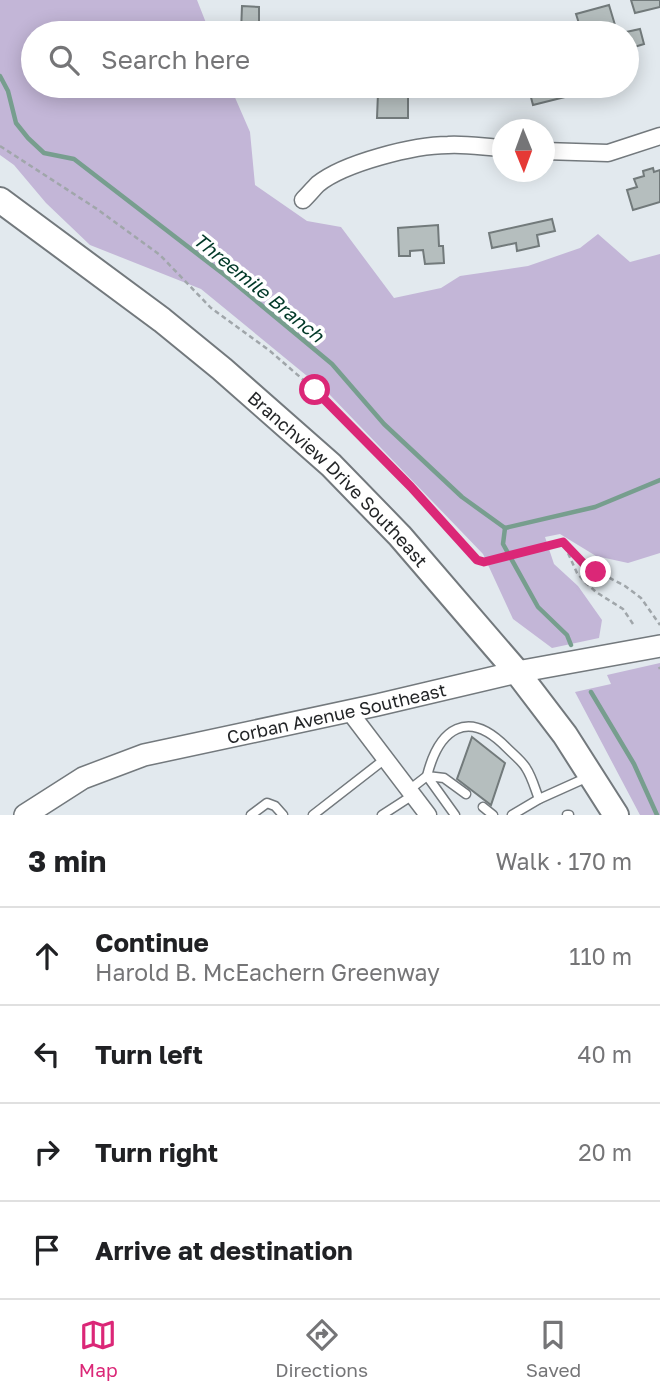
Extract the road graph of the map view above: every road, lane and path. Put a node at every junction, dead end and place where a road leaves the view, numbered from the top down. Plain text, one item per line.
1 (660, 136) edge
2 (0, 146) edge
3 (492, 147) edge
4 (555, 151) edge
5 (303, 200) dead end
6 (0, 201) edge
7 (563, 542) junction
8 (633, 624) dead end
9 (660, 625) edge
10 (660, 661) edge
11 (517, 672) junction
12 (349, 711) junction
13 (385, 759) junction
14 (427, 776) junction
15 (591, 776) junction
16 (411, 793) junction
17 (466, 794) dead end
18 (539, 799) junction
19 (483, 807) dead end
20 (25, 815) edge
21 (251, 815) edge
22 (283, 815) edge
23 (313, 815) edge
24 (382, 815) edge
25 (428, 815) edge
26 (455, 815) edge
27 (493, 815) edge
28 (512, 815) edge
29 (616, 815) edge

1 - 4 street
2 - 7 path
3 - 5 street
6 - 11 main road, Branchview Drive Southeast
7 - 8 path
7 - 9 path
10 - 11 main road, Corban Avenue Southeast
11 - 12 main road, Corban Avenue Southeast
11 - 15 main road, Branchview Drive Southeast
12 - 13 street
12 - 20 main road, Corban Avenue Southeast
13 - 16 street
13 - 23 lane
14 - 16 lane
14 - 17 lane
14 - 18 lane
14 - 26 lane
15 - 18 lane
15 - 29 main road, Branchview Drive Southeast
16 - 24 lane
16 - 25 street
18 - 28 lane
19 - 27 lane
21 - 22 lane

